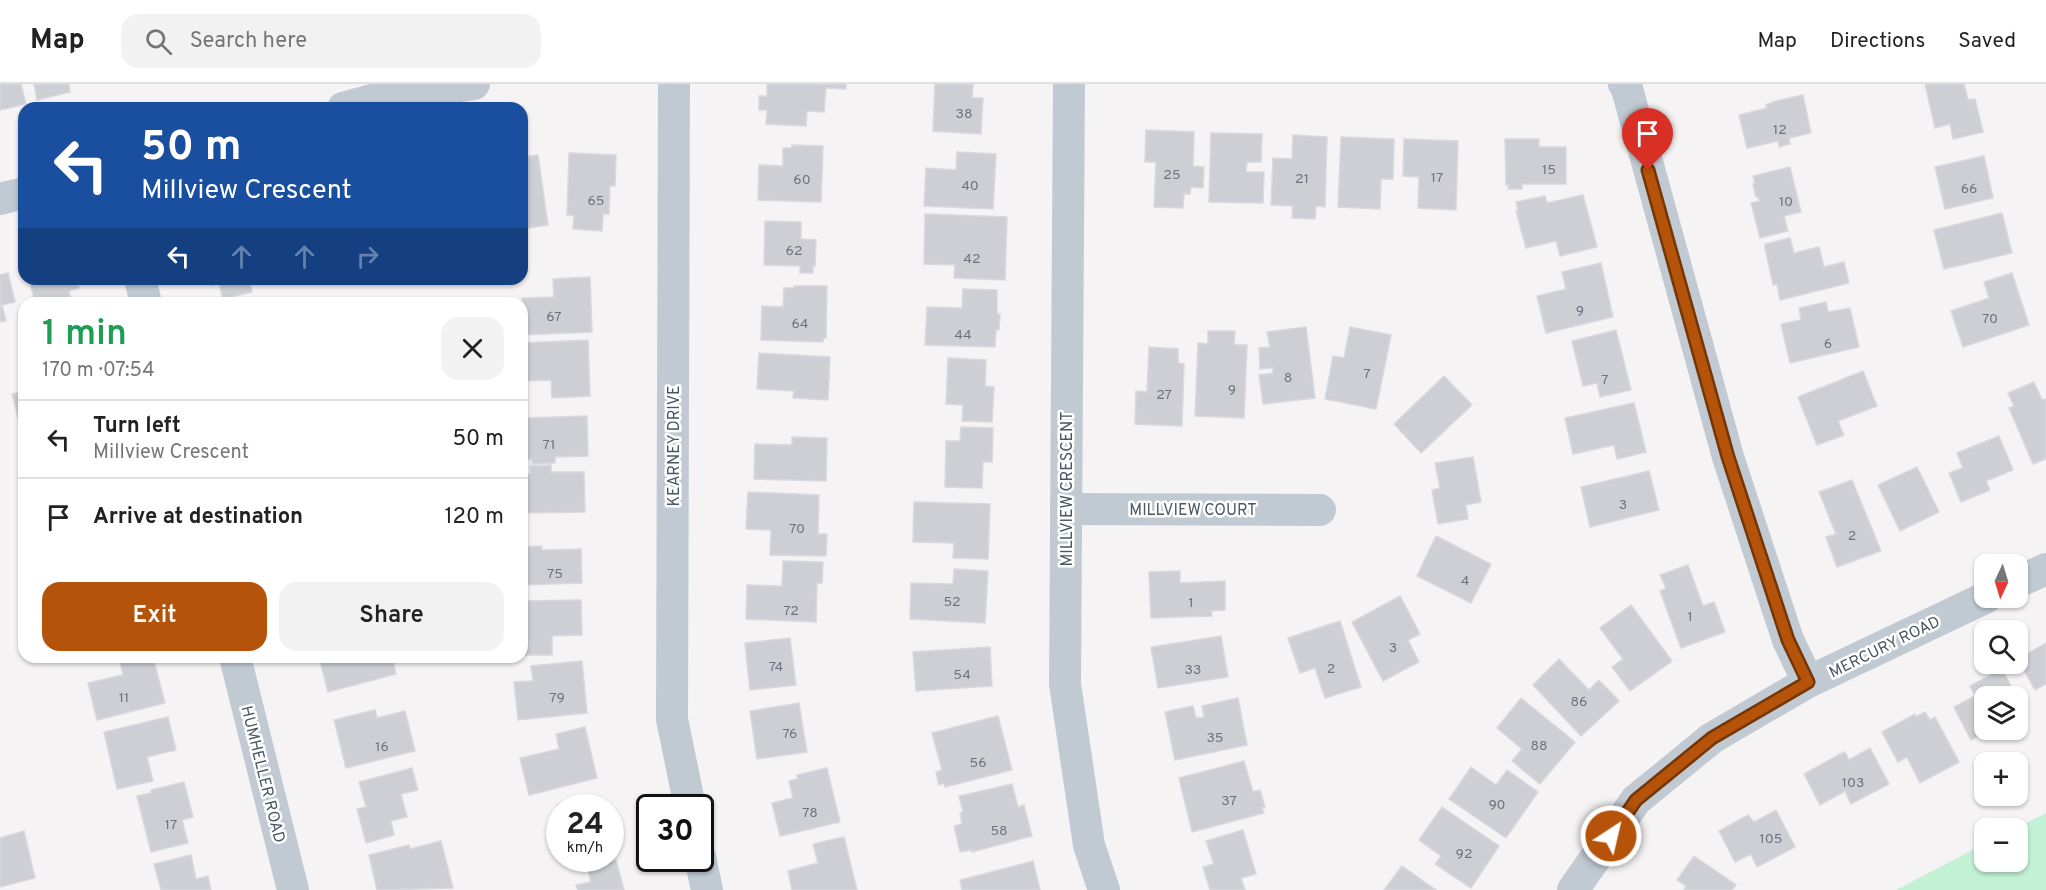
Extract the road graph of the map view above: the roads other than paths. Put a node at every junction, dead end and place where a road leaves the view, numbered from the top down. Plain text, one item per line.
1 (474, 84) edge
2 (674, 84) edge
3 (1069, 84) edge
4 (1624, 84) edge
5 (365, 102) edge
6 (18, 195) edge
7 (0, 199) edge
8 (1066, 509) junction
9 (1320, 510) dead end
10 (2046, 569) edge
11 (2028, 577) edge
12 (1974, 603) edge
13 (236, 663) edge
14 (1808, 682) junction
15 (687, 794) edge
16 (703, 872) edge
17 (293, 890) edge
18 (707, 890) edge
19 (1104, 890) edge
20 (1573, 890) edge

1 - 5 street
2 - 15 street, KEARNEY DRIVE
3 - 8 street, MILLVIEW CRESCENT
4 - 14 street
6 - 7 street
8 - 9 street, MILLVIEW COURT
8 - 19 street, MILLVIEW CRESCENT
10 - 11 street
12 - 14 street, MERCURY ROAD
13 - 17 street, HUMHELLER ROAD
14 - 20 street, MERCURY ROAD
16 - 18 street

